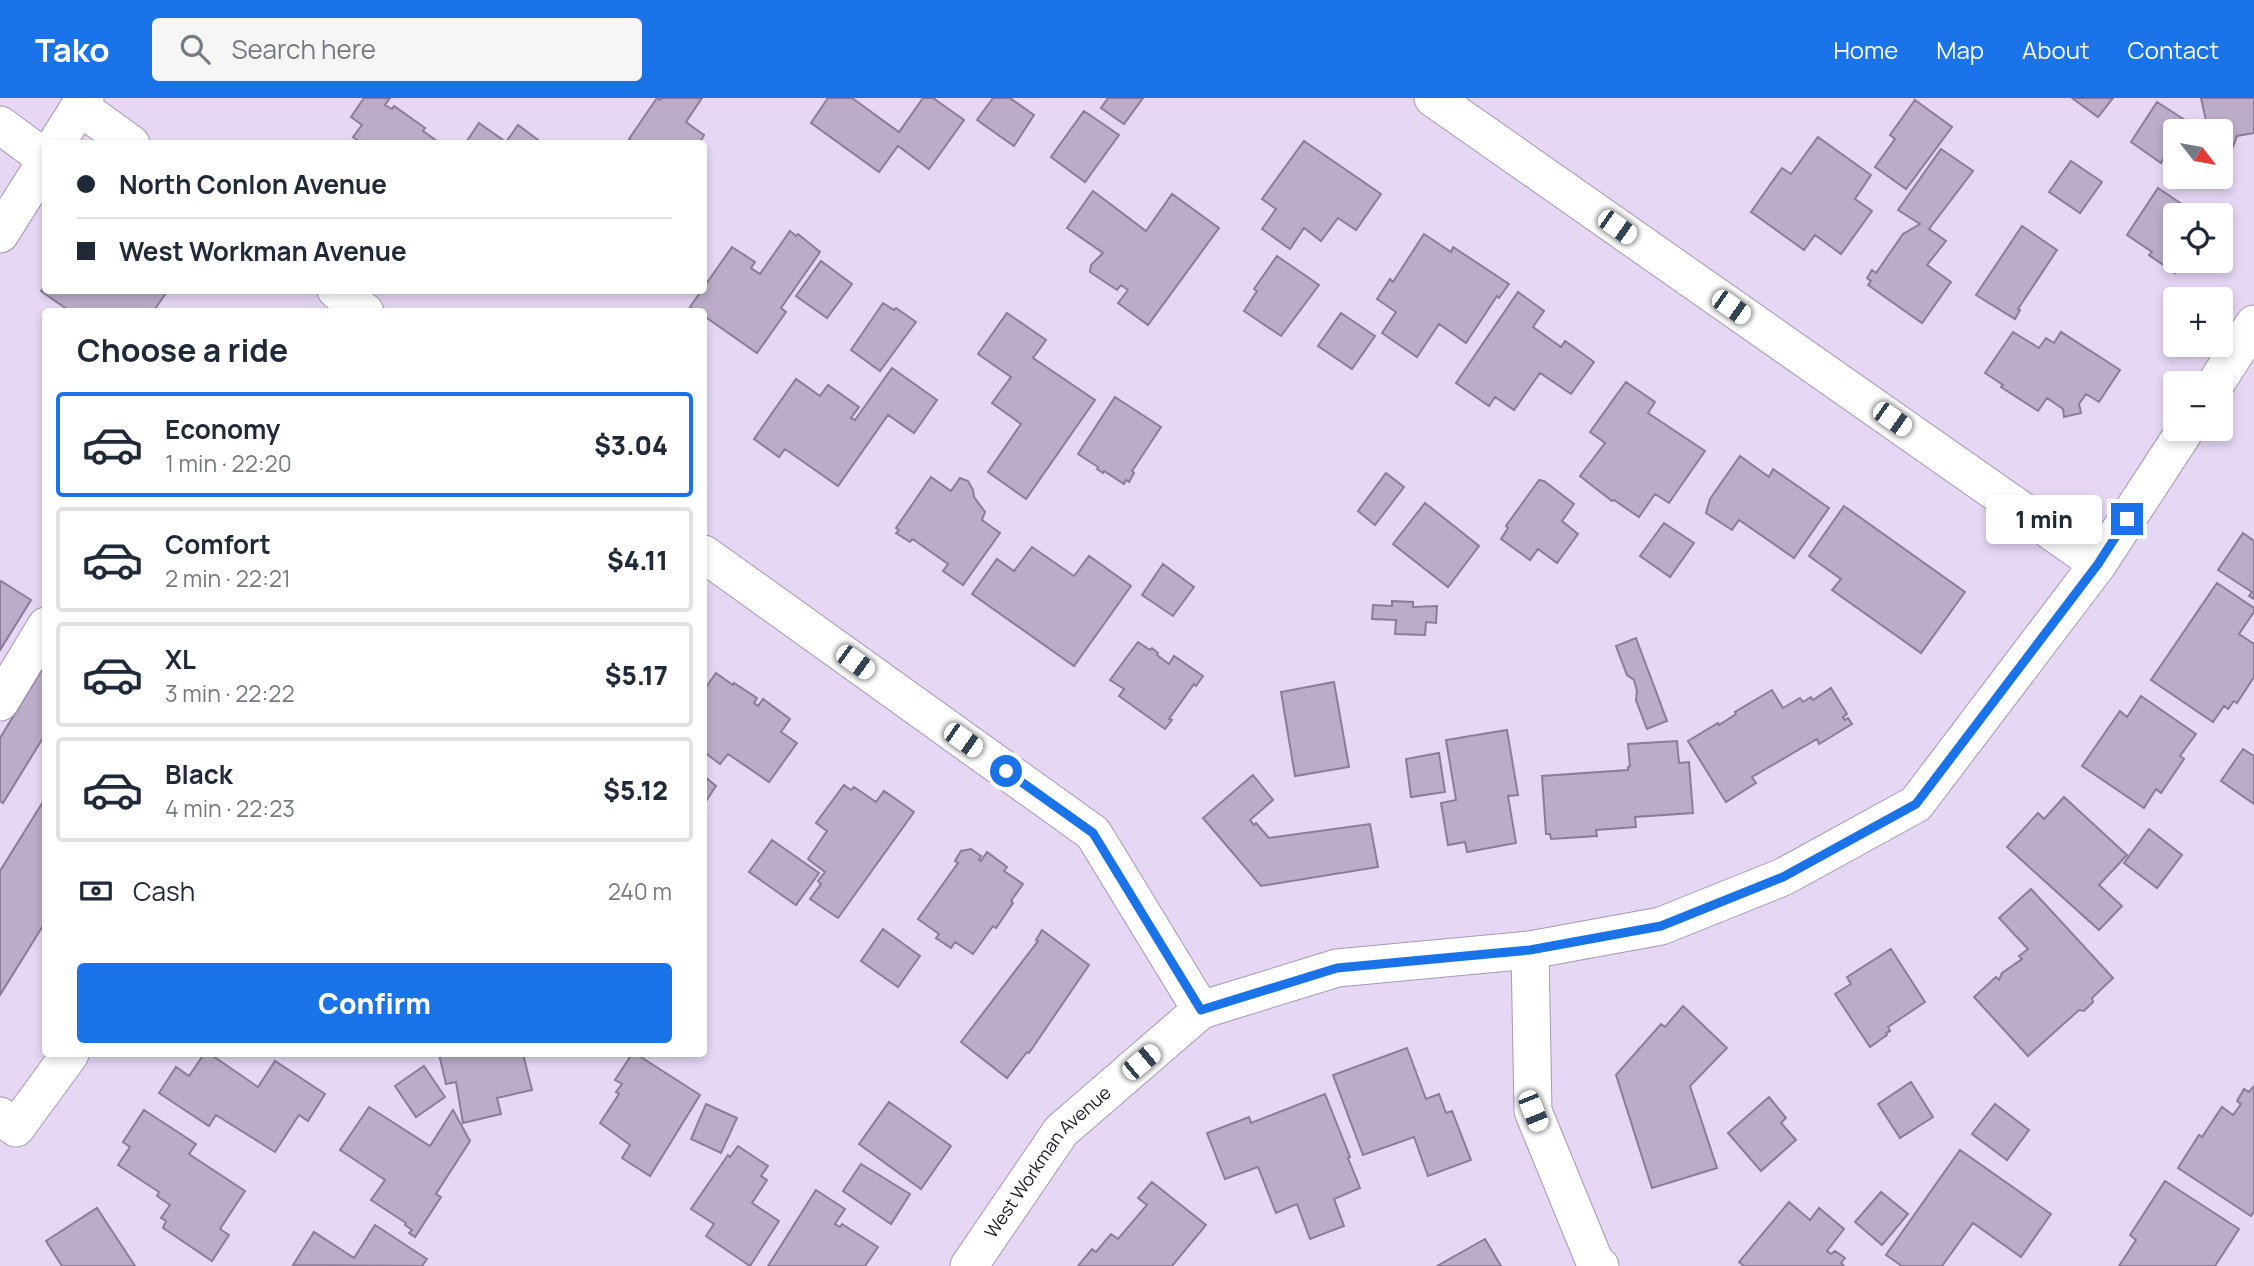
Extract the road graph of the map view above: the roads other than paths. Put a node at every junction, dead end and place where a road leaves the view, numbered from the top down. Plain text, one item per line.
1 (1433, 98) edge
2 (82, 102) edge
3 (0, 125) edge
4 (58, 140) edge
5 (126, 140) edge
6 (42, 157) edge
7 (42, 166) edge
8 (0, 234) edge
9 (341, 294) edge
10 (360, 308) edge
11 (2254, 324) edge
12 (2224, 371) edge
13 (2178, 441) edge
14 (707, 556) edge
15 (2098, 564) junction
16 (42, 633) edge
17 (0, 702) edge
18 (1530, 950) junction
19 (1201, 1010) junction
20 (67, 1057) edge
21 (8, 1122) edge
22 (969, 1266) edge
23 (1600, 1266) edge

1 - 15 street
2 - 4 street
2 - 5 street
3 - 6 street
7 - 8 street
9 - 10 street
11 - 12 street
13 - 15 street, West Workman Avenue
14 - 19 street
15 - 18 street, West Workman Avenue
16 - 17 street
18 - 19 street, West Workman Avenue
18 - 23 street
19 - 22 street, West Workman Avenue
20 - 21 street

